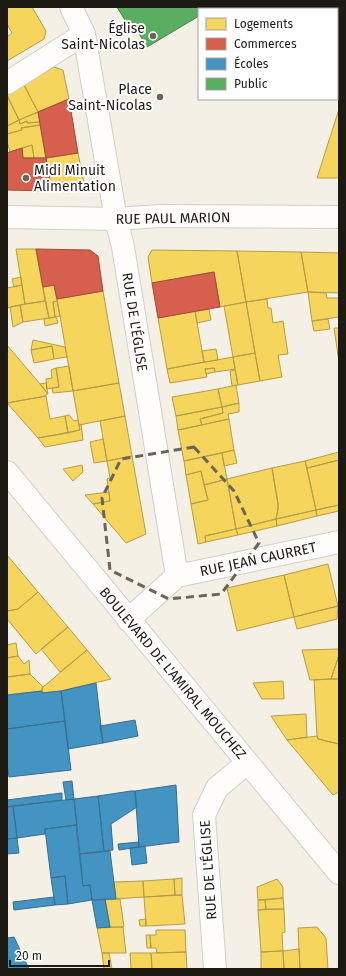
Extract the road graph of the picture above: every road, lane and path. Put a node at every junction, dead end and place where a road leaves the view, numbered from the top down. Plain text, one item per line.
1 (71, 7) edge
2 (84, 34) junction
3 (7, 83) edge
4 (7, 217) edge
5 (339, 217) edge
6 (116, 219) junction
7 (7, 472) edge
8 (339, 542) edge
9 (176, 576) junction
10 (128, 620) junction
11 (247, 763) junction
12 (339, 873) edge
13 (215, 969) edge

1 - 2 street, RUE DE L'ÉGLISE
2 - 3 street
2 - 6 street, RUE DE L'ÉGLISE
4 - 6 street, RUE PAUL MARION
5 - 6 street, RUE PAUL MARION
6 - 9 street, RUE DE L'ÉGLISE
7 - 10 street, BOULEVARD DE L'AMIRAL MOUCHEZ
8 - 9 street, RUE JEAN CAURRET
9 - 10 street
10 - 11 street, BOULEVARD DE L'AMIRAL MOUCHEZ
11 - 12 street, BOULEVARD DE L'AMIRAL MOUCHEZ
11 - 13 street, RUE DE L'ÉGLISE

